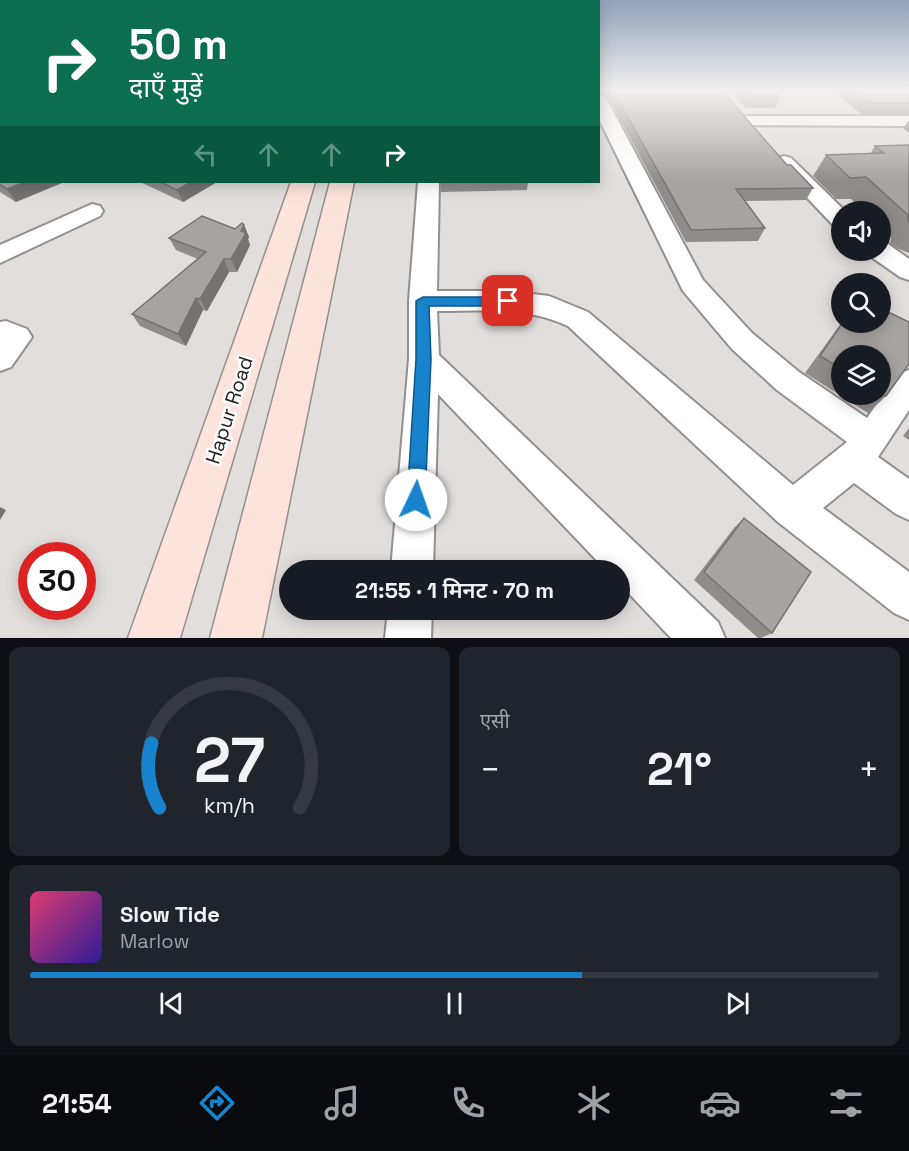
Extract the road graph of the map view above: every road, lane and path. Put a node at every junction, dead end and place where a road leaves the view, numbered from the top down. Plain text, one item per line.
1 (609, 121) edge
2 (745, 121) edge
3 (303, 183) edge
4 (342, 183) edge
5 (428, 183) edge
6 (831, 210) edge
7 (92, 211) dead end
8 (0, 255) edge
9 (891, 258) edge
10 (909, 271) edge
11 (423, 301) junction
12 (0, 333) edge
13 (0, 359) edge
14 (424, 359) junction
15 (909, 383) edge
16 (863, 451) junction
17 (909, 501) edge
18 (792, 509) junction
19 (413, 560) edge
20 (909, 598) edge
21 (409, 620) edge
22 (154, 638) edge
23 (236, 638) edge
24 (408, 638) edge
25 (702, 638) edge

1 - 16 street
2 - 6 street
3 - 22 main road, Hapur Road
4 - 23 main road
5 - 11 street
7 - 8 street
9 - 10 street
11 - 14 street
11 - 18 street
12 - 13 street
14 - 19 street
14 - 25 street
15 - 16 street
16 - 17 street
16 - 18 street
18 - 20 street
21 - 24 street

